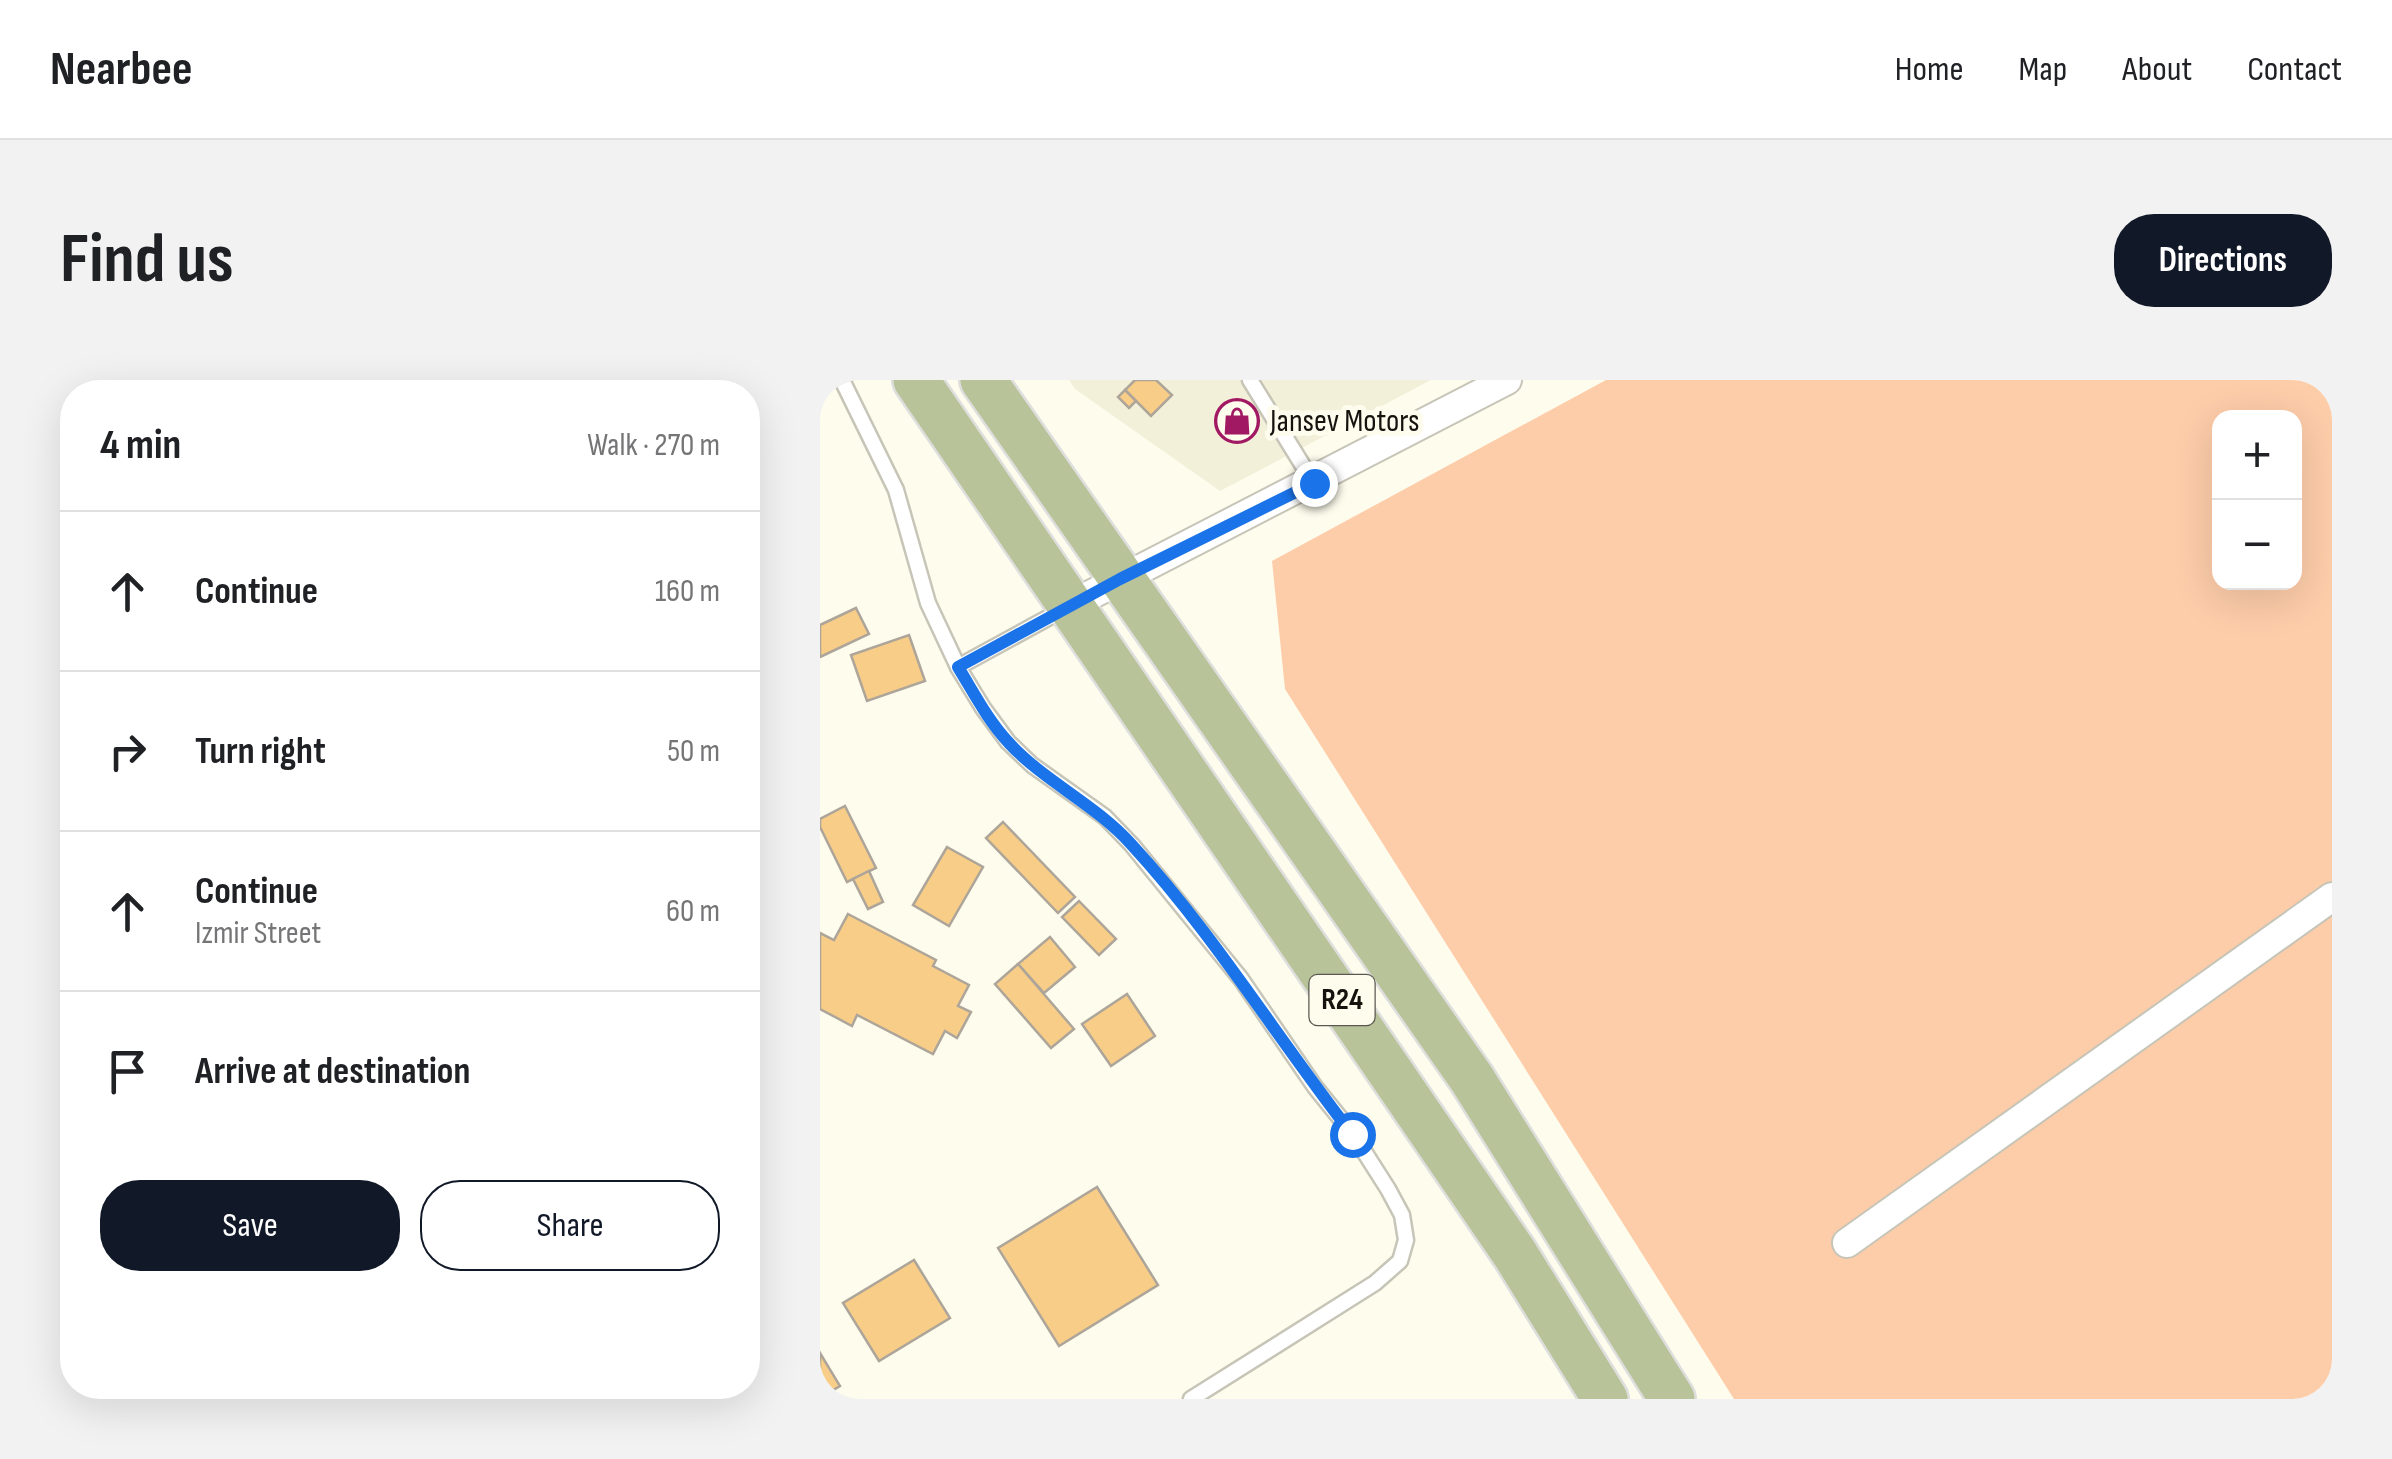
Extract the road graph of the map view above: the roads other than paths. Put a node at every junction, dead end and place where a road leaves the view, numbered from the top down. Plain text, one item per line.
1 (842, 380) edge
2 (916, 380) edge
3 (983, 380) edge
4 (1250, 380) edge
5 (1497, 383) edge
6 (1314, 483) junction
7 (1120, 579) junction
8 (1072, 605) junction
9 (958, 667) junction
10 (2332, 896) edge
11 (1847, 1243) dead end
12 (1191, 1399) edge
13 (1605, 1399) edge
14 (1672, 1399) edge

1 - 9 lane
2 - 8 main road, R24
3 - 7 main road, R24
4 - 6 lane
5 - 6 street
6 - 7 street
7 - 8 street
7 - 14 main road, R24
8 - 9 lane
8 - 13 main road, R24
9 - 12 lane
10 - 11 street

